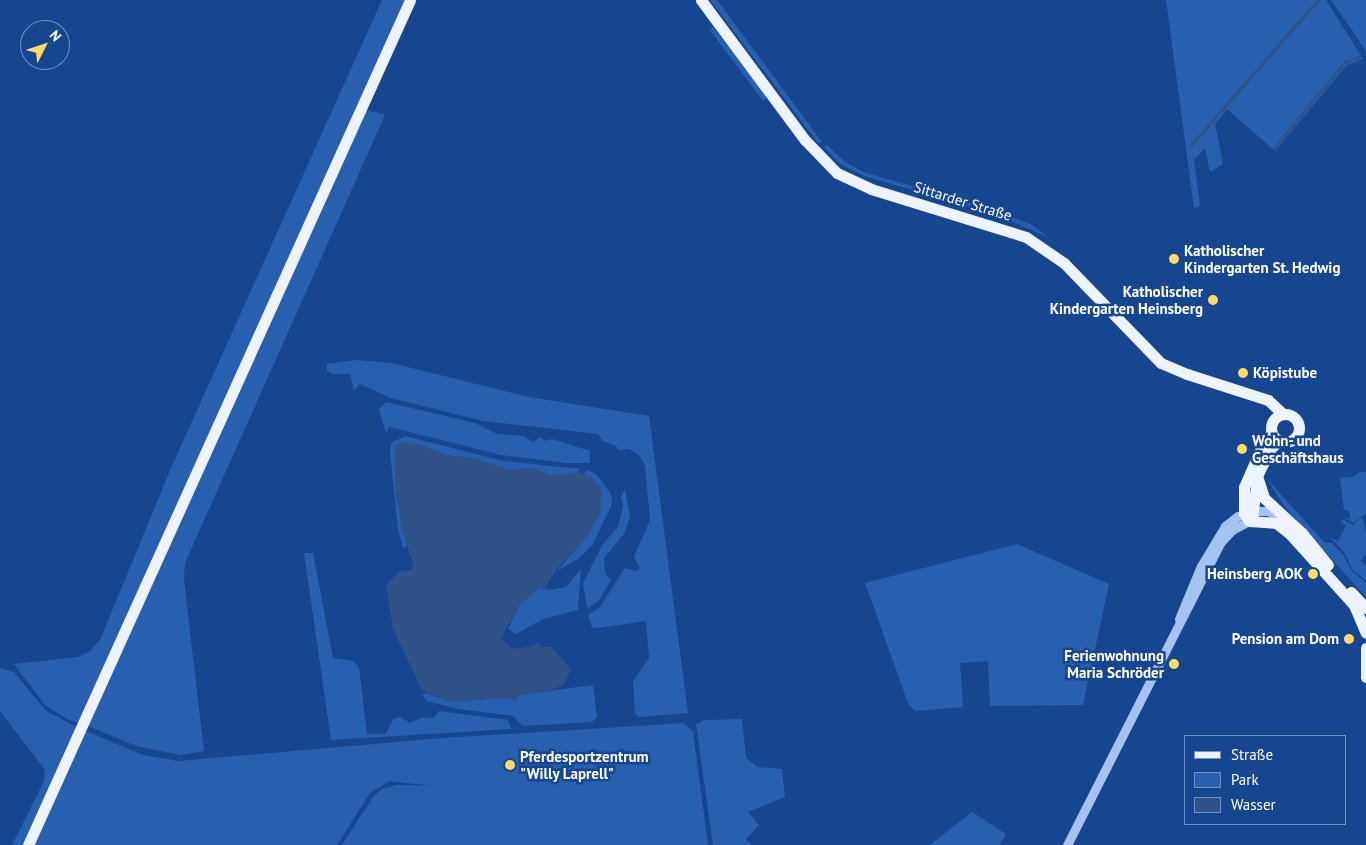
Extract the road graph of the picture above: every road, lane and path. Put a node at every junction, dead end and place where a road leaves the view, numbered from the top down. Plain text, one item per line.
1 (410, 0) edge
2 (701, 0) edge
3 (1278, 417) junction
4 (1275, 437) junction
5 (1257, 476) junction
6 (1250, 516) junction
7 (1329, 567) junction
8 (1354, 605) junction
9 (1366, 608) edge
10 (1366, 618) edge
11 (1366, 633) edge
12 (1366, 648) edge
13 (1366, 662) edge
14 (1366, 677) edge
15 (28, 845) edge
16 (1067, 845) edge

1 - 15 main road
2 - 3 main road, Sittarder Straße
3 - 4 main road
3 - 4 main road, Sittarder Straße
4 - 5 main road
4 - 6 main road
5 - 6 main road
5 - 7 main road
6 - 7 street
6 - 8 main road
6 - 16 street
7 - 9 main road
8 - 10 street
8 - 11 main road
12 - 13 main road
13 - 14 main road

